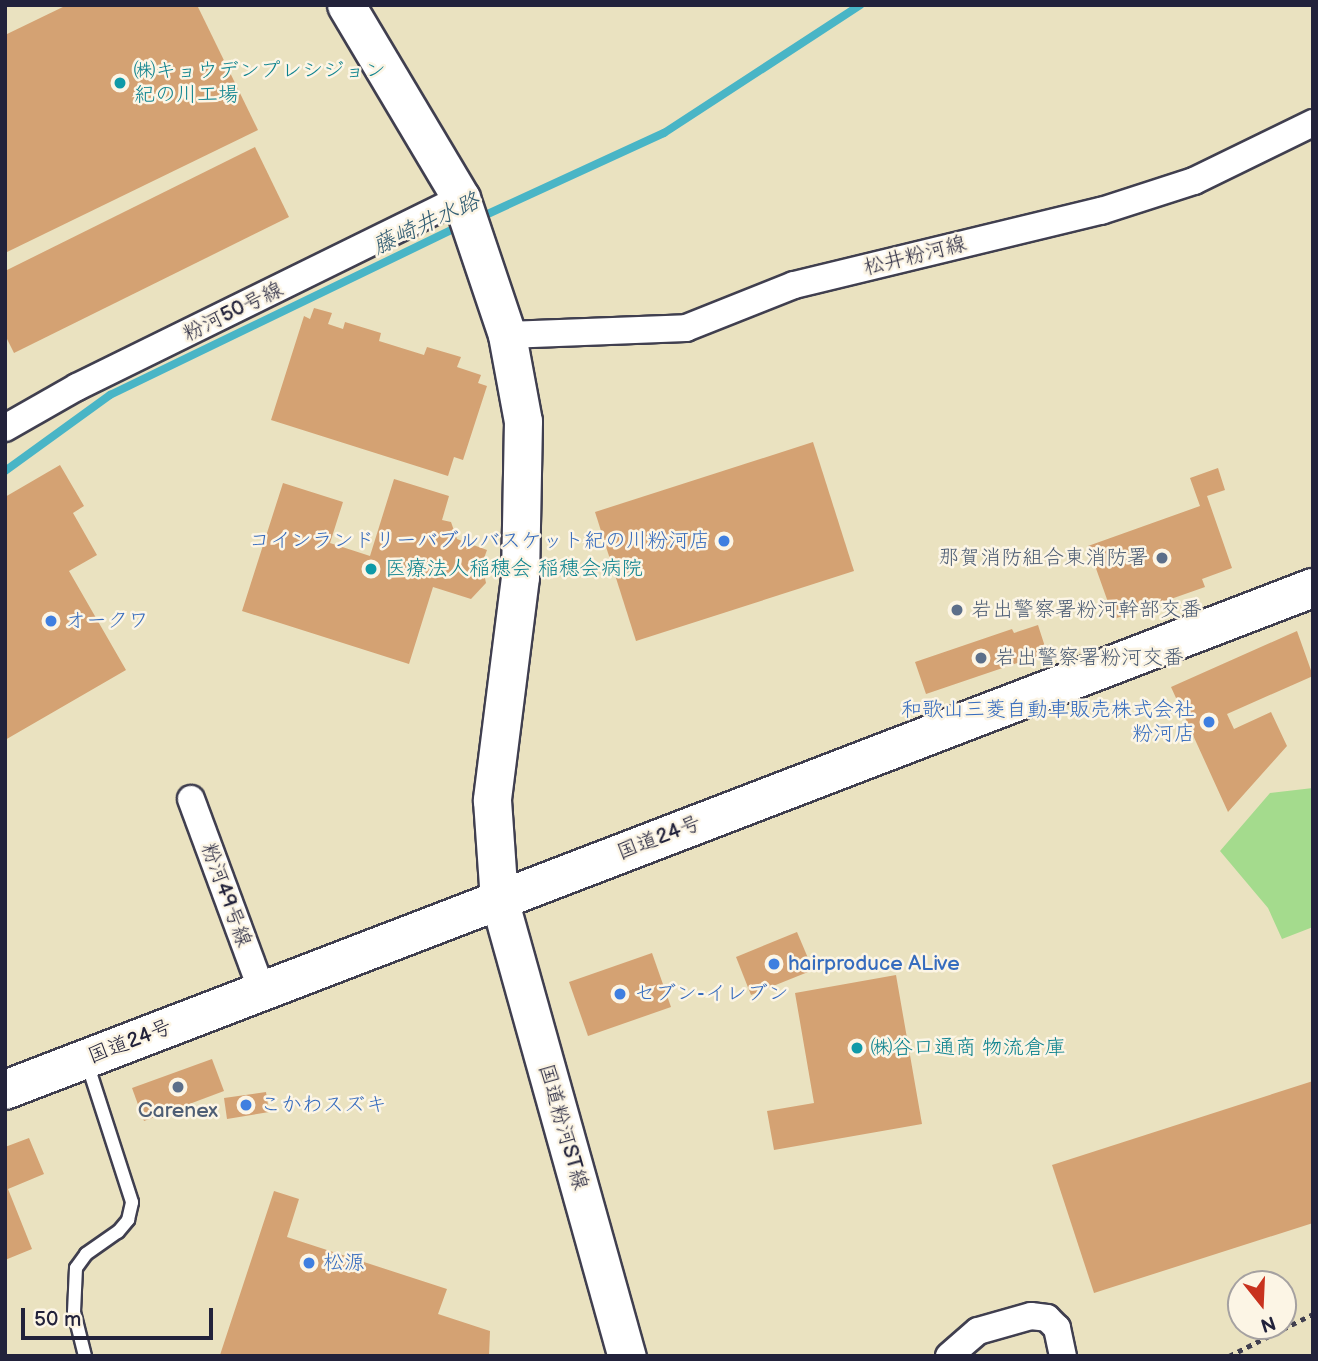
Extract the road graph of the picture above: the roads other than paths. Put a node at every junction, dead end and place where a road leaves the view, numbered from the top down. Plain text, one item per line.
1 (346, 5) edge
2 (1313, 123) edge
3 (467, 211) junction
4 (507, 335) junction
5 (5, 428) edge
6 (1313, 588) edge
7 (191, 799) dead end
8 (499, 899) junction
9 (261, 991) junction
10 (86, 1059) junction
11 (5, 1090) edge
12 (85, 1356) edge
13 (627, 1356) edge
14 (949, 1356) edge
15 (1063, 1356) edge

1 - 3 street, 国道粉河ST線
2 - 4 street, 松井粉河線
3 - 4 street, 国道粉河ST線
3 - 5 street, 粉河50号線
4 - 8 street, 国道粉河ST線
6 - 8 highway, 国道24号
7 - 9 street, 粉河49号線
8 - 9 highway, 国道24号
8 - 13 street, 国道粉河ST線
9 - 10 highway, 国道24号
10 - 11 highway, 国道24号
10 - 12 lane
14 - 15 street

